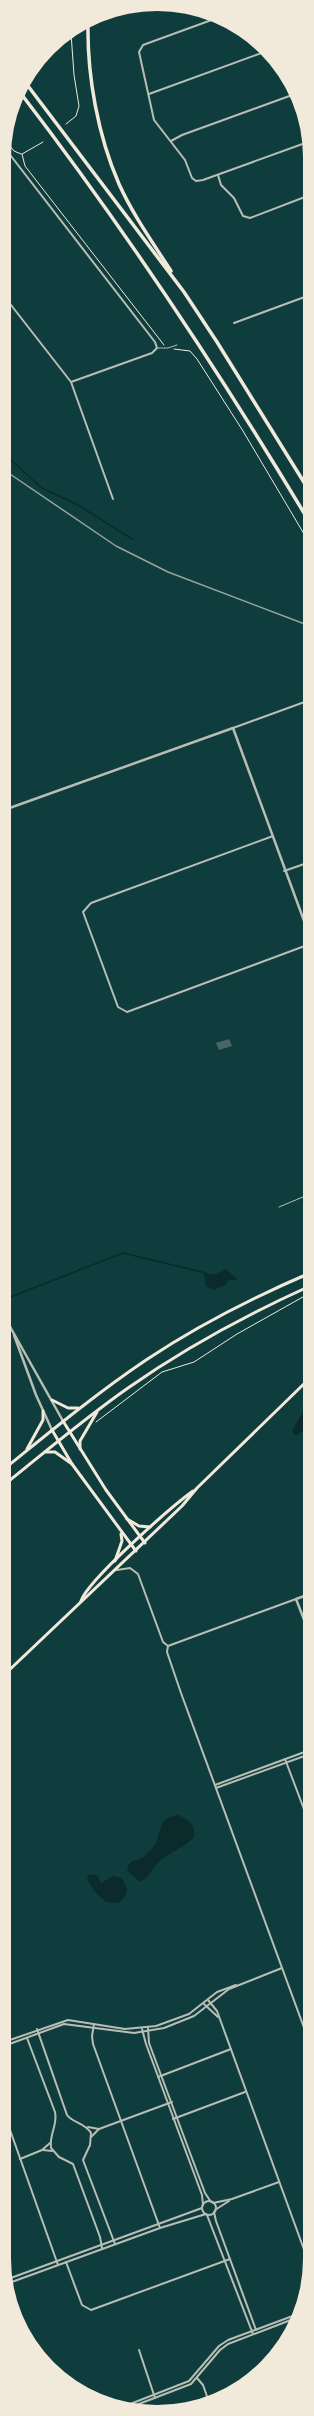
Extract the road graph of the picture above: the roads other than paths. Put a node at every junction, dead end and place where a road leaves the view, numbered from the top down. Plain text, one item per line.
1 (209, 21) edge
2 (88, 28) edge
3 (260, 54) edge
4 (29, 87) edge
5 (148, 94) junction
6 (290, 96) edge
7 (24, 97) edge
8 (171, 141) junction
9 (303, 144) edge
10 (11, 156) edge
11 (218, 175) junction
12 (303, 199) edge
13 (184, 292) junction
14 (303, 298) edge
15 (11, 305) edge
16 (234, 323) dead end
17 (177, 345) dead end
18 (157, 348) junction
19 (71, 382) junction
20 (303, 481) edge
21 (113, 500) dead end
22 (303, 512) edge
23 (303, 703) edge
24 (233, 728) junction
25 (11, 807) edge
26 (273, 836) junction
27 (303, 864) edge
28 (284, 871) junction
29 (303, 919) edge
30 (303, 947) edge
31 (303, 1197) edge
32 (279, 1206) dead end
33 (303, 1276) edge
34 (303, 1289) edge
35 (11, 1328) joint
36 (303, 1385) edge
37 (52, 1400) junction
38 (80, 1408) junction
39 (99, 1409) junction
40 (43, 1411) junction
41 (63, 1421) junction
42 (52, 1430) junction
43 (69, 1432) junction
44 (58, 1441) junction
45 (80, 1449) junction
46 (25, 1452) junction
47 (44, 1453) junction
48 (11, 1463) edge
49 (72, 1464) junction
50 (11, 1479) edge
51 (197, 1488) junction
52 (126, 1518) junction
53 (152, 1526) junction
54 (121, 1532) junction
55 (140, 1537) junction
56 (145, 1543) junction
57 (132, 1546) junction
58 (136, 1551) junction
59 (114, 1562) junction
60 (117, 1570) junction
61 (303, 1596) edge
62 (296, 1599) junction
63 (81, 1601) junction
64 (303, 1617) edge
65 (168, 1646) junction
66 (11, 1668) edge
67 (303, 1753) edge
68 (303, 1757) edge
69 (285, 1759) junction
70 (287, 1763) junction
71 (215, 1785) junction
72 (216, 1788) junction
73 (303, 1806) edge
74 (282, 1968) junction
75 (241, 1984) junction
76 (208, 2000) junction
77 (212, 2003) junction
78 (204, 2004) junction
79 (208, 2006) junction
80 (220, 2019) junction
81 (94, 2024) junction
82 (303, 2025) edge
83 (93, 2027) junction
84 (142, 2028) junction
85 (148, 2028) junction
86 (37, 2030) junction
87 (143, 2032) junction
88 (148, 2032) junction
89 (26, 2034) junction
90 (39, 2034) junction
91 (27, 2038) junction
92 (11, 2039) edge
93 (11, 2044) edge
94 (231, 2049) junction
95 (162, 2076) junction
96 (158, 2077) junction
97 (246, 2092) junction
98 (172, 2102) junction
99 (168, 2104) junction
100 (177, 2117) junction
101 (173, 2119) junction
102 (121, 2122) junction
103 (87, 2127) junction
104 (99, 2129) junction
105 (11, 2136) edge
106 (90, 2138) junction
107 (50, 2143) junction
108 (52, 2149) junction
109 (42, 2150) junction
110 (20, 2159) junction
111 (279, 2182) junction
112 (232, 2199) junction
113 (212, 2202) junction
114 (202, 2207) junction
115 (215, 2211) junction
116 (206, 2215) junction
117 (158, 2224) junction
118 (160, 2228) junction
119 (114, 2239) junction
120 (101, 2244) junction
121 (115, 2244) junction
122 (303, 2247) edge
123 (102, 2248) junction
124 (230, 2259) junction
125 (226, 2260) junction
126 (56, 2261) junction
127 (66, 2262) junction
128 (58, 2265) junction
129 (12, 2278) edge
130 (13, 2282) edge
131 (291, 2317) edge
132 (290, 2320) edge
133 (256, 2330) junction
134 (252, 2331) junction
135 (257, 2333) junction
136 (253, 2334) junction
137 (139, 2350) dead end
138 (194, 2376) junction
139 (197, 2378) junction
140 (154, 2395) junction
141 (207, 2396) edge
142 (155, 2398) junction
143 (133, 2403) edge
144 (139, 2404) edge

1 - 5 street
2 - 13 highway
3 - 5 street
4 - 13 highway
5 - 8 street
6 - 8 street
7 - 22 highway
8 - 11 street
9 - 11 street
10 - 18 street
11 - 12 street
13 - 20 highway
14 - 16 street
15 - 19 street
17 - 18 lane
18 - 19 street
19 - 21 street
23 - 24 street
24 - 25 street
24 - 26 street
26 - 28 street
26 - 30 street
27 - 28 street
28 - 29 street
31 - 32 lane
33 - 38 main road
34 - 39 main road
35 - 37 street
35 - 40 street
36 - 51 main road
37 - 38 main road
37 - 41 street
38 - 41 main road
39 - 43 main road
39 - 45 main road
40 - 42 street
40 - 46 main road
41 - 42 main road
41 - 43 main road
42 - 44 main road
42 - 46 main road
43 - 44 main road
43 - 45 main road
44 - 47 main road
44 - 49 main road
45 - 52 main road
46 - 48 main road
47 - 49 main road
47 - 50 main road
49 - 54 main road
51 - 53 main road
51 - 56 main road
52 - 53 main road
52 - 55 main road
53 - 55 main road
54 - 57 main road
54 - 59 main road
55 - 56 main road
55 - 57 main road
56 - 58 main road
57 - 58 main road
57 - 59 main road
58 - 60 main road
59 - 63 main road
60 - 63 main road
60 - 65 street
61 - 62 street
62 - 64 street
62 - 65 street
63 - 66 main road
65 - 71 street
67 - 69 street
68 - 70 street
69 - 70 street
69 - 71 street
70 - 72 street
70 - 73 street
71 - 72 street
72 - 74 street
74 - 75 street
74 - 82 street
75 - 76 street
75 - 77 street
76 - 77 street
76 - 78 street
77 - 79 street
77 - 80 street
78 - 79 street
78 - 85 street
79 - 80 street
79 - 88 street
80 - 94 street
81 - 83 street
81 - 84 street
81 - 86 street
83 - 87 street
83 - 90 street
83 - 102 street
84 - 85 street
84 - 87 street
85 - 88 street
86 - 89 street
86 - 90 street
87 - 88 street
87 - 96 street
88 - 95 street
89 - 91 street
89 - 92 street
90 - 91 street
90 - 103 street
91 - 93 street
91 - 107 street
94 - 95 street
94 - 97 street
95 - 96 street
95 - 98 street
96 - 99 street
97 - 100 street
97 - 111 street
98 - 99 street
98 - 100 street
99 - 101 street
99 - 102 street
100 - 101 street
100 - 113 street
101 - 114 street
102 - 104 street
102 - 117 street
103 - 104 street
103 - 106 street
104 - 106 street
105 - 110 street
106 - 119 street
107 - 108 street
107 - 109 street
108 - 109 street
108 - 120 street
109 - 110 street
110 - 126 street
111 - 112 street
111 - 122 street
112 - 113 street
112 - 115 street
113 - 114 street
113 - 115 street
114 - 116 street
114 - 117 street
115 - 116 street
115 - 124 street
116 - 118 street
116 - 125 street
117 - 118 street
117 - 119 street
118 - 121 street
119 - 120 street
119 - 121 street
120 - 123 street
120 - 126 street
121 - 123 street
123 - 127 street
124 - 125 street
124 - 133 street
125 - 127 street
125 - 134 street
126 - 128 street
126 - 129 street
127 - 128 street
128 - 130 street
131 - 133 street
132 - 135 street
133 - 134 street
133 - 135 street
134 - 136 street
134 - 138 street
135 - 136 street
136 - 139 street
137 - 140 street
138 - 139 street
138 - 140 street
139 - 141 street
139 - 142 street
140 - 142 street
140 - 143 street
142 - 144 street

